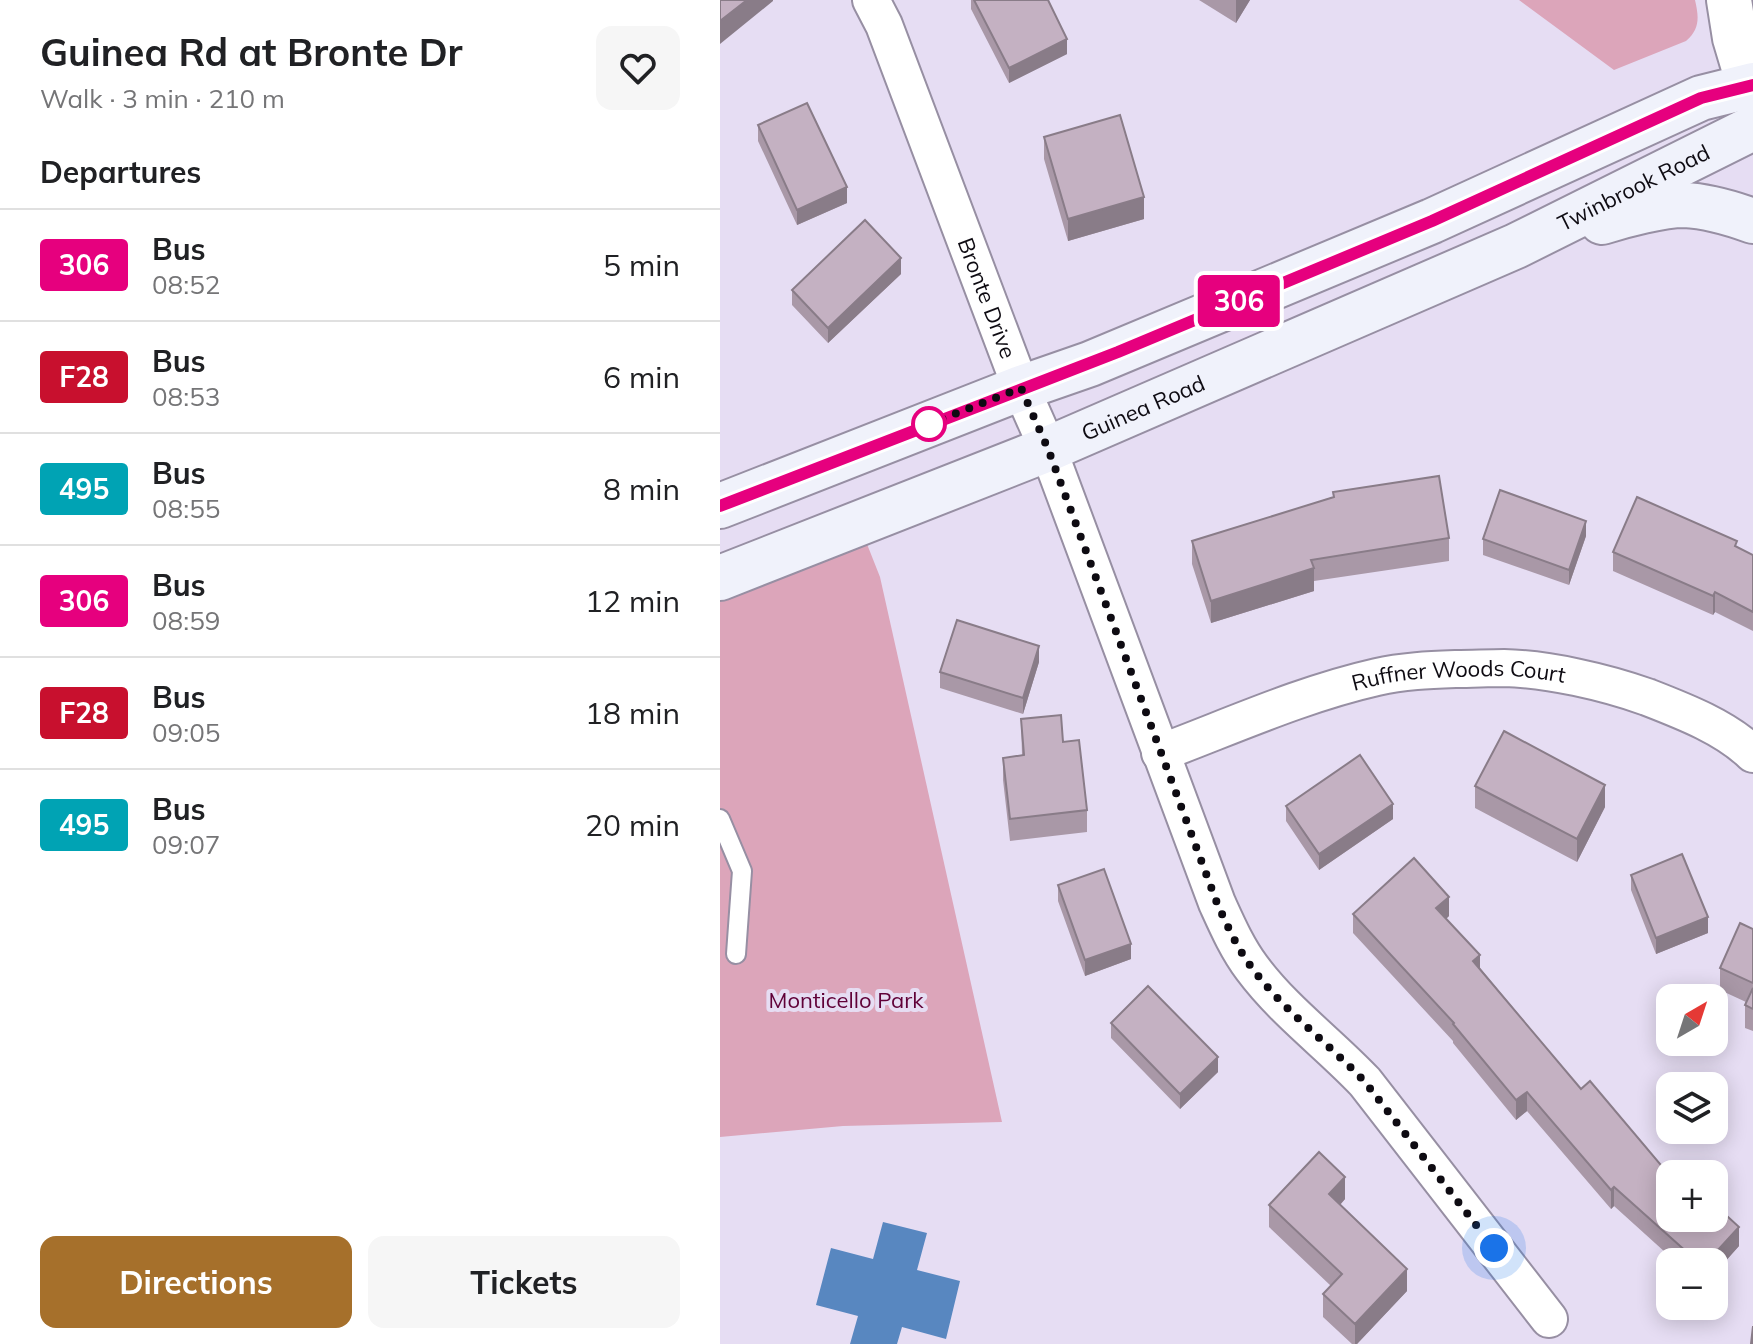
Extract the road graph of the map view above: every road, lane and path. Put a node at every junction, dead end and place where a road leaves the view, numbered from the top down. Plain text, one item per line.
1 (871, 0) edge
2 (1729, 0) edge
3 (1752, 88) edge
4 (1753, 128) edge
5 (1753, 221) edge
6 (1516, 246) junction
7 (1021, 388) junction
8 (1048, 449) junction
9 (720, 506) edge
10 (720, 578) edge
11 (1160, 753) junction
12 (1753, 754) edge
13 (720, 819) edge
14 (736, 954) dead end
15 (1549, 1319) dead end

1 - 7 street, Bronte Drive
2 - 3 street
3 - 7 main road
4 - 6 main road, Twinbrook Road
5 - 6 main road
6 - 8 main road, Guinea Road
7 - 8 street, Bronte Drive
7 - 9 main road
8 - 10 main road, Guinea Road
8 - 11 street, Bronte Drive
11 - 12 street, Ruffner Woods Court
11 - 15 street, Bronte Drive
13 - 14 lane

